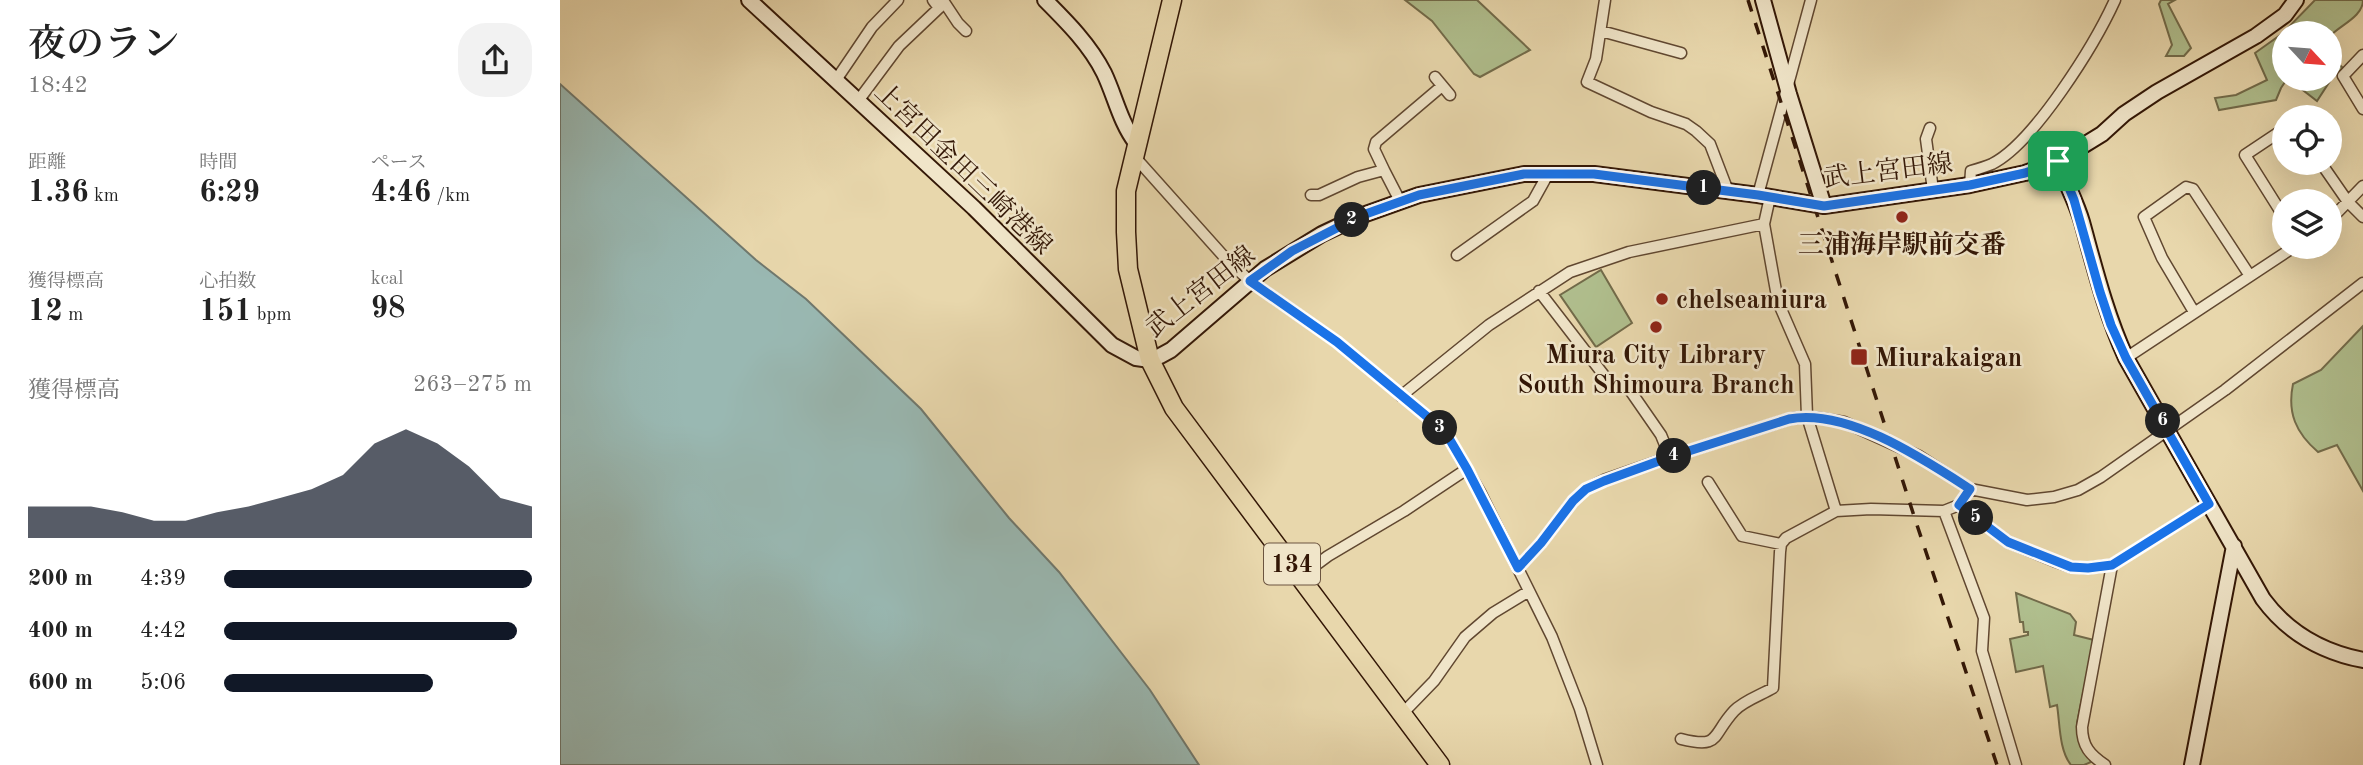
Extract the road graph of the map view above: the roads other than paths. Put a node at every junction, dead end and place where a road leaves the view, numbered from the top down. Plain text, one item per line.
1 (750, 0) edge
2 (898, 0) edge
3 (1045, 0) edge
4 (1172, 0) edge
5 (1605, 0) edge
6 (1763, 0) edge
7 (1811, 0) edge
8 (2115, 0) edge
9 (2296, 0) edge
10 (936, 4) edge
11 (966, 31) dead end
12 (1601, 31) junction
13 (1681, 53) dead end
14 (2363, 54) edge
15 (1435, 77) dead end
16 (836, 80) junction
17 (1787, 85) junction
18 (1443, 86) junction
19 (1450, 95) dead end
20 (858, 101) junction
21 (2363, 109) edge
22 (1930, 128) dead end
23 (2272, 137) edge
24 (1135, 149) junction
25 (2058, 161) junction
26 (1384, 170) junction
27 (1548, 174) junction
28 (2329, 175) edge
29 (1970, 185) junction
30 (2363, 186) edge
31 (1933, 190) junction
32 (1728, 191) junction
33 (1311, 195) dead end
34 (1764, 196) junction
35 (2272, 198) edge
36 (1401, 201) junction
37 (2348, 202) junction
38 (1824, 206) junction
39 (2342, 208) edge
40 (2363, 217) edge
41 (1764, 224) junction
42 (1457, 254) dead end
43 (2275, 259) edge
44 (2250, 275) junction
45 (1250, 281) junction
46 (2363, 283) edge
47 (1539, 291) junction
48 (2194, 312) junction
49 (2126, 358) junction
50 (1150, 360) junction
51 (1401, 396) junction
52 (1807, 416) junction
53 (2168, 429) junction
54 (1670, 457) junction
55 (1467, 469) junction
56 (1708, 482) dead end
57 (1970, 489) junction
58 (2209, 504) junction
59 (1959, 505) junction
60 (1836, 511) junction
61 (1944, 511) junction
62 (1781, 544) junction
63 (2234, 546) junction
64 (2112, 565) junction
65 (1518, 568) junction
66 (1301, 576) junction
67 (1529, 591) junction
68 (2363, 660) edge
69 (1403, 713) junction
70 (1681, 739) dead end
71 (1440, 765) edge
72 (1597, 765) edge
73 (2016, 765) edge
74 (2103, 765) edge
75 (2192, 765) edge

1 - 16 main road, 上宮田金田三崎港線
2 - 16 street
3 - 24 main road
4 - 24 highway, 134
5 - 12 street
6 - 17 main road
7 - 17 street
8 - 29 street
9 - 25 main road, 武上宮田線
10 - 11 street
10 - 20 street
12 - 13 street
12 - 32 street
14 - 21 street
15 - 18 street
16 - 20 main road, 上宮田金田三崎港線
17 - 34 street
17 - 38 main road
18 - 19 street
18 - 26 street
20 - 50 main road, 上宮田金田三崎港線
22 - 31 street
23 - 35 street
24 - 45 street
24 - 50 highway, 134
25 - 29 main road, 武上宮田線
25 - 49 main road
26 - 33 street
26 - 36 street
27 - 32 main road, 武上宮田線
27 - 36 main road, 武上宮田線
27 - 42 street
28 - 37 street
29 - 31 main road, 武上宮田線
30 - 37 street
31 - 38 main road, 武上宮田線
32 - 34 main road, 武上宮田線
34 - 38 main road, 武上宮田線
34 - 41 street
36 - 45 main road, 武上宮田線
37 - 39 street
37 - 40 street
41 - 47 street
41 - 52 street
43 - 44 street
44 - 48 street
44 - 48 street
45 - 50 main road, 武上宮田線
45 - 51 street
46 - 53 street
47 - 51 street
47 - 54 street
48 - 49 street
49 - 53 main road
50 - 66 highway, 134
51 - 55 street
52 - 54 street
52 - 57 street
52 - 60 street
53 - 57 street
53 - 58 main road
54 - 65 street
55 - 65 street
55 - 66 street
56 - 62 street
57 - 59 street
58 - 63 main road
58 - 64 street
59 - 61 street
59 - 64 street
60 - 61 street
60 - 62 street
61 - 73 street
62 - 70 street
63 - 68 main road
63 - 75 main road
64 - 74 street
65 - 67 street
66 - 69 highway, 134
67 - 69 street
67 - 72 street
69 - 71 highway, 134

